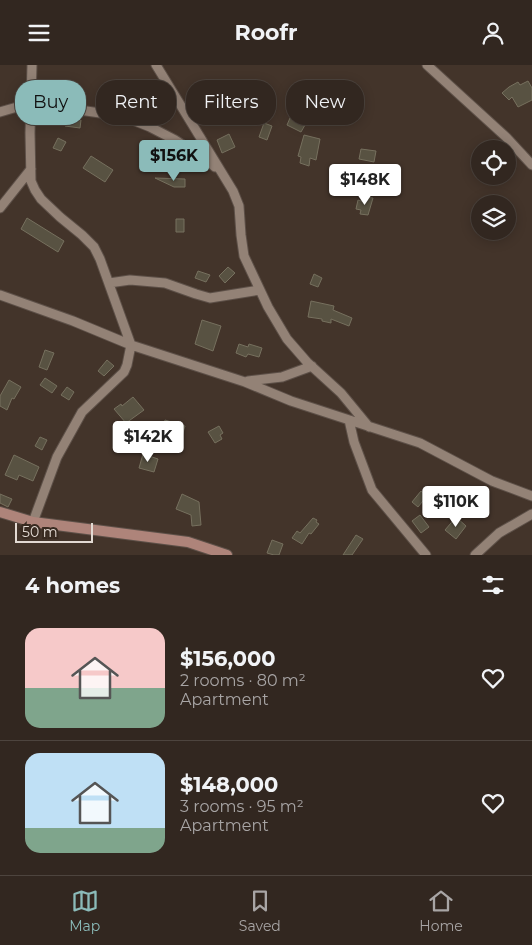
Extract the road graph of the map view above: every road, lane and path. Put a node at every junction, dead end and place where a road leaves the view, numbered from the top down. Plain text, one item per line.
1 (32, 65) edge
2 (156, 65) edge
3 (427, 65) edge
4 (32, 80) edge
5 (15, 108) edge
6 (86, 111) edge
7 (0, 112) edge
8 (31, 125) edge
9 (532, 165) edge
10 (31, 169) junction
11 (223, 174) junction
12 (0, 207) edge
13 (109, 283) junction
14 (260, 290) junction
15 (0, 295) edge
16 (131, 345) junction
17 (312, 366) junction
18 (245, 382) junction
19 (349, 420) junction
20 (370, 427) junction
21 (532, 496) edge
22 (0, 512) edge
23 (532, 514) edge
24 (34, 522) junction
25 (227, 555) edge
26 (426, 555) edge
27 (475, 555) edge

1 - 4 street
2 - 11 street
3 - 9 street
5 - 7 street
6 - 11 street
8 - 10 street
10 - 12 street
10 - 13 street
11 - 14 street
13 - 14 street
13 - 16 street
14 - 17 street
15 - 16 street
16 - 18 street
16 - 24 street
17 - 18 street
17 - 20 street
18 - 19 street
19 - 20 street
19 - 26 street
20 - 21 street
22 - 24 street
23 - 27 street
24 - 25 street

